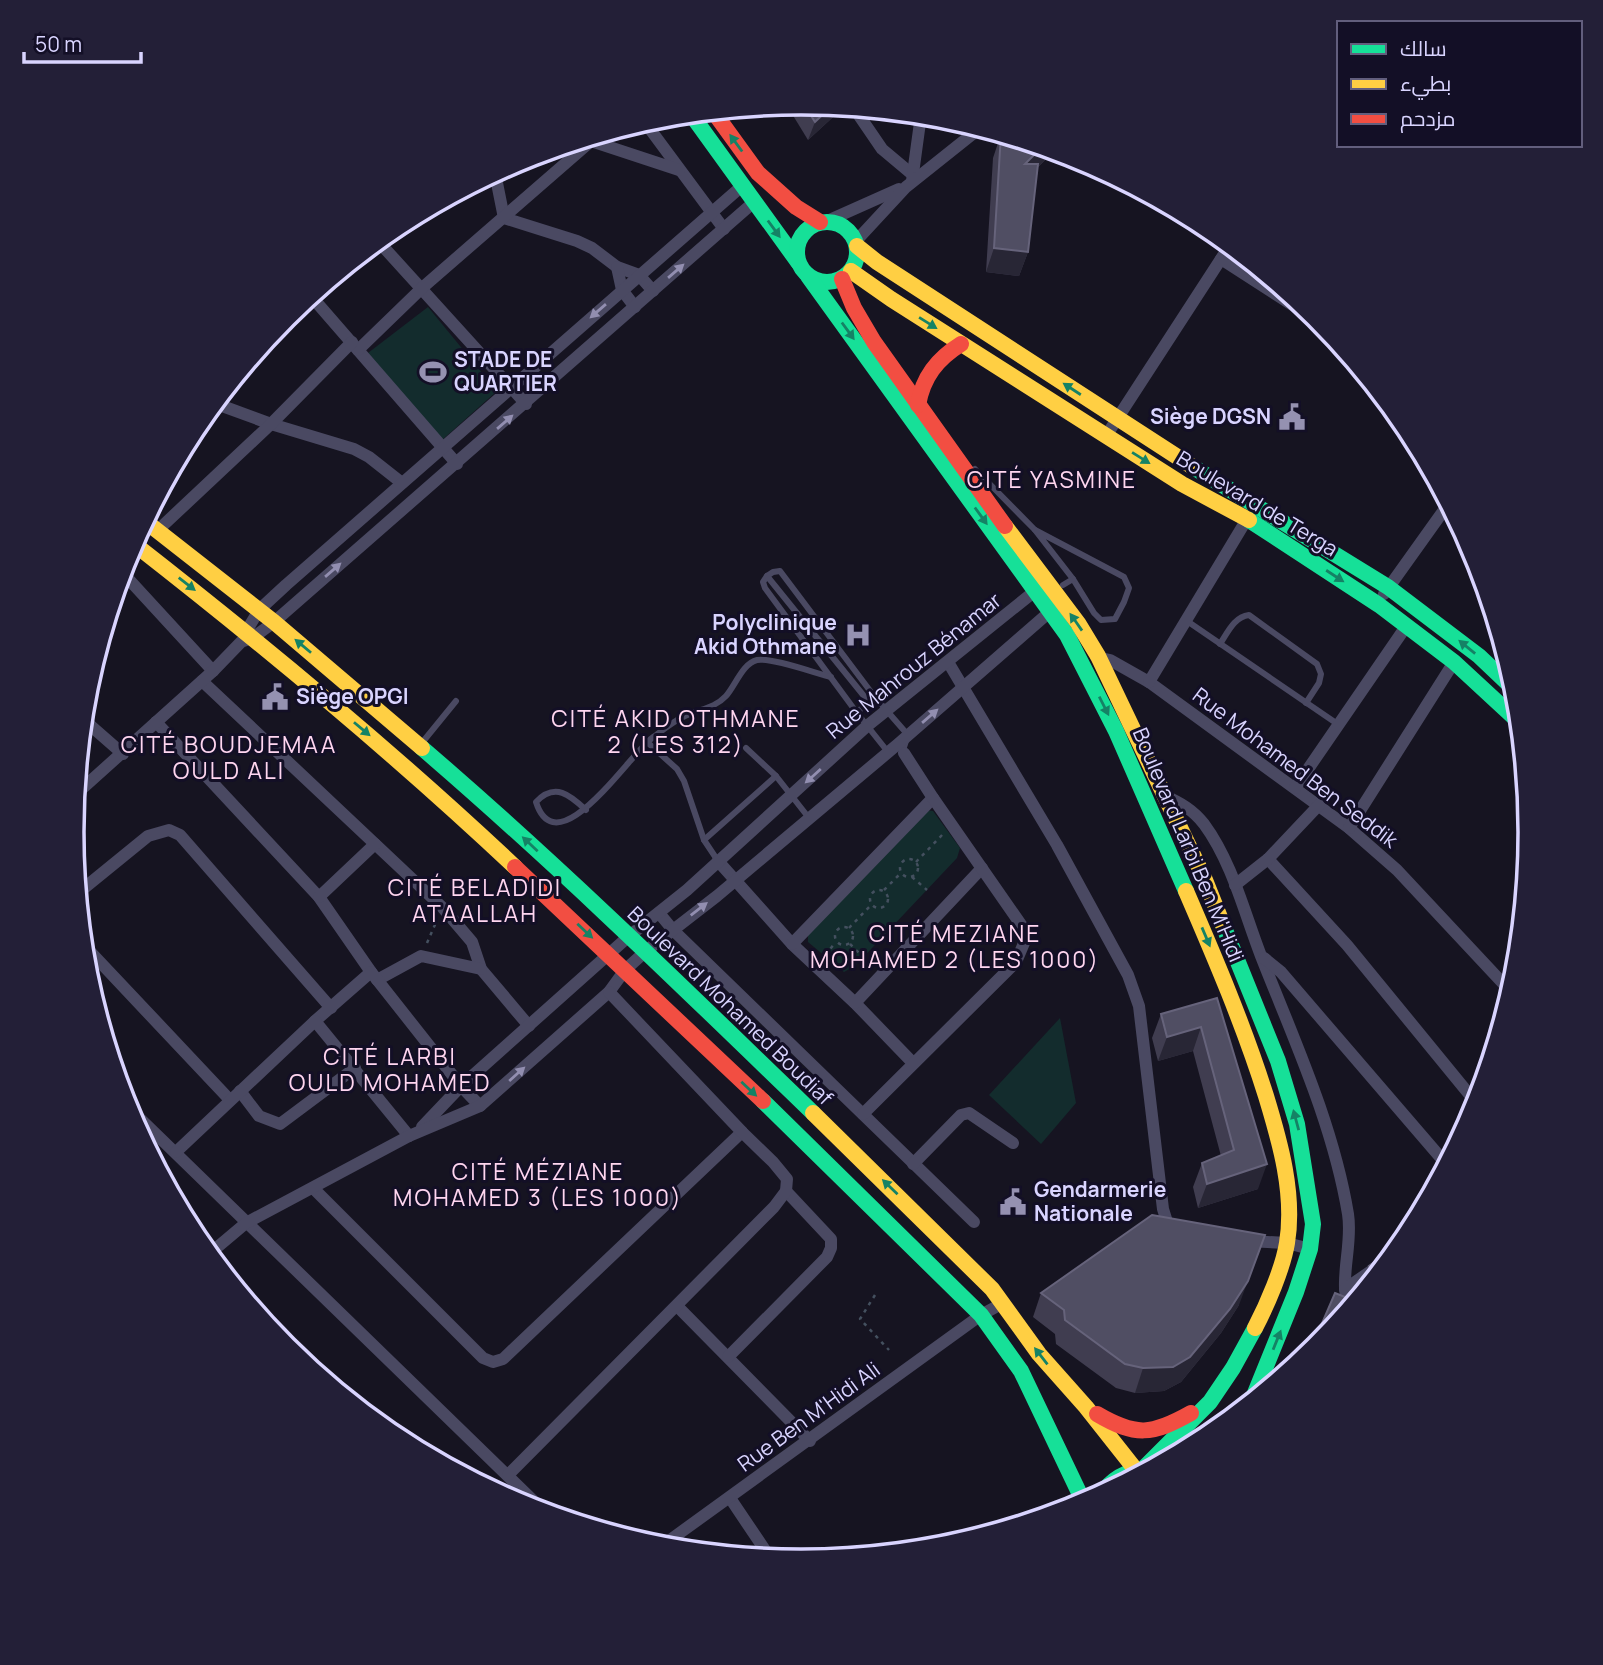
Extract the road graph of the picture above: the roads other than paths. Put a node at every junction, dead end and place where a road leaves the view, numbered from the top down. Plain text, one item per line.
1 (861, 118) edge
2 (720, 120) edge
3 (697, 123) edge
4 (918, 125) edge
5 (652, 131) edge
6 (970, 135) edge
7 (605, 142) edge
8 (579, 150) edge
9 (680, 170) junction
10 (758, 173) junction
11 (910, 181) junction
12 (497, 183) edge
13 (742, 186) junction
14 (754, 202) junction
15 (711, 212) junction
16 (504, 218) junction
17 (823, 222) junction
18 (724, 229) junction
19 (856, 244) junction
20 (386, 248) edge
21 (1225, 253) edge
22 (1221, 259) junction
23 (798, 262) junction
24 (617, 267) junction
25 (639, 275) junction
26 (846, 275) junction
27 (808, 276) junction
28 (422, 288) junction
29 (622, 290) junction
30 (653, 291) junction
31 (1278, 295) edge
32 (317, 303) edge
33 (635, 307) junction
34 (961, 344) junction
35 (355, 346) junction
36 (512, 387) junction
37 (526, 404) junction
38 (918, 405) junction
39 (224, 407) edge
40 (1117, 418) junction
41 (271, 424) junction
42 (934, 427) junction
43 (1106, 436) junction
44 (442, 447) junction
45 (457, 464) junction
46 (402, 483) junction
47 (1443, 511) edge
48 (1247, 519) junction
49 (154, 523) edge
50 (153, 527) edge
51 (1035, 530) junction
52 (142, 551) edge
53 (767, 576) junction
54 (1073, 579) junction
55 (130, 581) edge
56 (286, 586) junction
57 (1040, 587) junction
58 (1388, 587) junction
59 (1058, 599) junction
60 (299, 600) junction
61 (1379, 604) junction
62 (258, 610) junction
63 (1187, 621) junction
64 (274, 622) junction
65 (1407, 625) junction
66 (247, 636) junction
67 (1220, 644) junction
68 (1098, 656) junction
69 (948, 662) junction
70 (1454, 662) junction
71 (1082, 664) junction
72 (213, 671) junction
73 (831, 677) junction
74 (1502, 677) edge
75 (202, 681) junction
76 (1149, 682) junction
77 (964, 687) junction
78 (874, 696) junction
79 (456, 701) dead end
80 (868, 701) junction
81 (1306, 703) junction
82 (886, 710) junction
83 (1508, 712) edge
84 (857, 713) junction
85 (156, 722) junction
86 (1339, 725) junction
87 (867, 726) junction
88 (92, 727) edge
89 (908, 735) junction
90 (647, 741) junction
91 (419, 745) junction
92 (746, 748) dead end
93 (888, 752) junction
94 (904, 752) junction
95 (123, 754) junction
96 (776, 776) junction
97 (86, 786) edge
98 (1295, 788) junction
99 (792, 794) junction
100 (1165, 796) junction
101 (933, 798) junction
102 (1319, 805) junction
103 (586, 810) junction
104 (808, 818) junction
105 (1349, 828) junction
106 (704, 840) junction
107 (376, 844) junction
108 (1268, 859) junction
109 (718, 861) junction
110 (982, 867) junction
111 (735, 880) junction
112 (1236, 885) junction
113 (87, 886) edge
114 (319, 897) junction
115 (659, 912) junction
116 (673, 930) junction
117 (628, 937) junction
118 (792, 944) junction
119 (646, 951) junction
120 (610, 954) junction
121 (95, 956) edge
122 (1261, 956) junction
123 (481, 969) junction
124 (625, 970) junction
125 (374, 976) junction
126 (1503, 982) edge
127 (608, 992) junction
128 (855, 1003) junction
129 (331, 1008) junction
130 (315, 1021) junction
131 (529, 1026) junction
132 (913, 1063) junction
133 (355, 1068) junction
134 (461, 1086) junction
135 (1469, 1094) edge
136 (235, 1096) junction
137 (480, 1107) junction
138 (863, 1114) junction
139 (147, 1125) edge
140 (742, 1132) junction
141 (413, 1134) junction
142 (1013, 1143) dead end
143 (176, 1152) junction
144 (1441, 1158) edge
145 (913, 1164) junction
146 (313, 1188) junction
147 (786, 1191) junction
148 (974, 1222) dead end
149 (246, 1223) junction
150 (1190, 1238) edge
151 (1231, 1240) edge
152 (1287, 1243) junction
153 (217, 1248) edge
154 (1310, 1249) junction
155 (1367, 1274) edge
156 (1345, 1289) junction
157 (1347, 1298) edge
158 (1003, 1303) junction
159 (677, 1306) junction
160 (981, 1315) junction
161 (728, 1357) junction
162 (1258, 1386) edge
163 (1210, 1402) junction
164 (1086, 1407) junction
165 (810, 1441) junction
166 (1156, 1456) edge
167 (1139, 1465) edge
168 (508, 1475) junction
169 (1079, 1494) edge
170 (529, 1496) edge
171 (730, 1498) junction
172 (673, 1538) edge
173 (762, 1548) edge

1 - 11 street
10 -> 2 main road
3 - 13 main road
4 - 11 street
5 - 9 street
6 - 11 street
7 - 9 street
8 - 16 street
9 - 15 street
10 - 13 main road
10 - 17 main road
11 - 17 street
11 - 19 street
12 - 16 street
13 - 14 main road
13 - 15 street
14 - 18 street
14 -> 23 main road
15 - 18 street
15 - 25 street
16 - 24 street
16 - 28 street
17 - 19 main road
17 - 23 main road
30 -> 18 street
19 - 26 main road
40 -> 19 main road, Boulevard de Terga
20 - 28 street
21 - 22 street
22 - 31 street
22 - 40 street
23 - 27 main road
24 - 25 street
24 - 29 street
25 - 29 street
25 - 30 street
26 - 27 main road
26 -> 34 main road, Boulevard de Terga
26 - 38 main road, Boulevard Larbi Ben M'Hidi
27 -> 57 main road, Boulevard Larbi Ben M'Hidi
28 - 35 street
28 - 36 street
29 - 33 street
29 -> 36 street
30 - 33 street
32 - 35 street
33 - 37 street
34 - 38 main road
34 - 43 main road, Boulevard de Terga
35 - 41 street
35 - 44 street
36 - 37 street
36 - 44 street
45 -> 37 street
38 - 42 main road, Boulevard Larbi Ben M'Hidi
39 - 41 street
40 - 43 street
40 - 58 main road, Boulevard de Terga
41 - 46 street
41 - 49 street
42 - 51 lane
42 - 57 main road, Boulevard Larbi Ben M'Hidi
43 -> 48 main road, Boulevard de Terga
44 - 45 street
44 - 46 street
60 -> 45 street
46 - 56 street
47 - 58 street
48 -> 61 main road, Boulevard de Terga
48 - 63 street
50 - 62 main road, Boulevard Mohamed Boudiaf
51 - 54 lane
51 - 54 lane
52 -> 66 main road
53 - 73 lane
53 - 78 lane
53 - 80 lane
54 - 59 lane
55 - 72 street
56 - 60 street
56 - 62 street
57 - 59 main road, Boulevard Larbi Ben M'Hidi
57 - 59 lane
57 - 69 street, Rue Mahrouz Bénamar
58 - 61 street
74 -> 58 main road, Boulevard de Terga
68 -> 59 main road, Boulevard Larbi Ben M'Hidi
59 - 71 main road, Boulevard Larbi Ben M'Hidi
59 - 77 street
60 - 64 street
61 - 65 main road, Boulevard de Terga
62 - 64 main road, Boulevard Mohamed Boudiaf
62 - 66 street
63 - 67 lane
63 - 76 street
64 - 66 street
91 -> 64 main road, Boulevard Mohamed Boudiaf
65 - 70 main road, Boulevard de Terga
65 - 86 street
66 - 72 street
66 -> 120 main road
67 - 81 lane
67 - 81 lane
68 - 71 street
68 - 76 street, Rue Mohamed Ben Seddik
68 - 100 main road, Boulevard Larbi Ben M'Hidi
69 - 77 street
69 - 82 street, Rue Mahrouz Bénamar
70 - 83 main road, Boulevard de Terga
70 - 105 street
71 -> 152 main road, Boulevard Larbi Ben M'Hidi
72 - 75 street
73 - 84 lane
73 - 90 lane
75 - 85 street
75 - 107 street
76 - 98 street, Rue Mohamed Ben Seddik
89 -> 77 street
77 - 150 street
78 - 80 lane
78 - 82 lane
79 - 91 lane
80 - 84 lane
81 - 86 lane
82 - 87 street, Rue Mahrouz Bénamar
82 - 89 lane
84 - 87 lane
85 - 95 street
85 - 114 street
86 - 98 street
87 - 93 lane
87 -> 99 street, Rue Mahrouz Bénamar
88 - 95 street
89 - 93 street
89 - 94 lane
90 - 103 lane
90 - 106 lane
117 -> 91 main road, Boulevard Mohamed Boudiaf
92 - 96 lane
93 - 94 lane
93 - 104 street
94 - 101 street
95 - 97 street
96 - 99 lane
96 - 106 lane
98 - 102 street, Rue Mohamed Ben Seddik
99 - 104 lane
99 - 109 street, Rue Mahrouz Bénamar
100 - 112 street
154 -> 100 main road, Boulevard Larbi Ben M'Hidi
101 - 110 street
101 - 118 street
102 - 105 street, Rue Mohamed Ben Seddik
102 - 108 street
103 - 103 lane
104 - 111 street
105 - 126 street, Rue Mohamed Ben Seddik
106 - 109 lane
107 - 114 street
107 - 123 street
108 - 112 street
108 - 135 street
109 - 111 street
109 - 115 street, Rue Mahrouz Bénamar
110 - 128 street
110 - 132 street
116 -> 111 street
111 - 118 street
112 - 122 street
113 - 129 street
114 - 125 street
115 - 116 street
115 - 117 street, Rue Mahrouz Bénamar
116 - 119 street
116 - 138 street
117 - 119 main road, Boulevard Mohamed Boudiaf
117 - 120 street, Rue Mahrouz Bénamar
118 - 128 street
119 - 124 street
158 -> 119 main road, Boulevard Mohamed Boudiaf
120 - 124 main road
120 - 131 street, Rue Mahrouz Bénamar
121 - 136 street
122 - 144 street
122 - 156 street
123 - 125 street
123 - 131 street
124 - 127 street
124 -> 160 main road
125 - 129 street
125 - 134 street
137 -> 127 street
127 - 140 street
128 - 132 street
129 - 130 street
130 - 133 street
130 - 136 street
131 - 134 street, Rue Mahrouz Bénamar
132 - 138 street
133 - 136 street
133 - 141 street
134 - 137 street
134 - 141 street, Rue Mahrouz Bénamar
136 - 143 street
137 - 141 street
138 - 145 street
139 - 143 street
140 - 146 street
140 - 147 street
141 - 146 street
142 - 145 street
143 - 149 street
145 - 148 street
146 - 149 street
147 - 159 street
147 - 161 street
149 - 153 street
149 - 168 street
151 - 152 street
152 - 154 street
152 - 163 main road, Boulevard Larbi Ben M'Hidi
162 -> 154 main road, Boulevard Larbi Ben M'Hidi
155 - 156 street
156 - 157 street
158 - 160 street, Rue Ben M'Hidi Ali
164 -> 158 main road, Boulevard Mohamed Boudiaf
159 - 161 street
159 - 168 street
160 - 165 street, Rue Ben M'Hidi Ali
160 - 169 main road
161 - 165 street
163 - 164 main road
163 - 166 main road, Boulevard Larbi Ben M'Hidi
164 - 167 main road, Boulevard Mohamed Boudiaf
165 - 171 street, Rue Ben M'Hidi Ali
168 - 170 street
171 - 172 street, Rue Ben M'Hidi Ali
171 - 173 street

